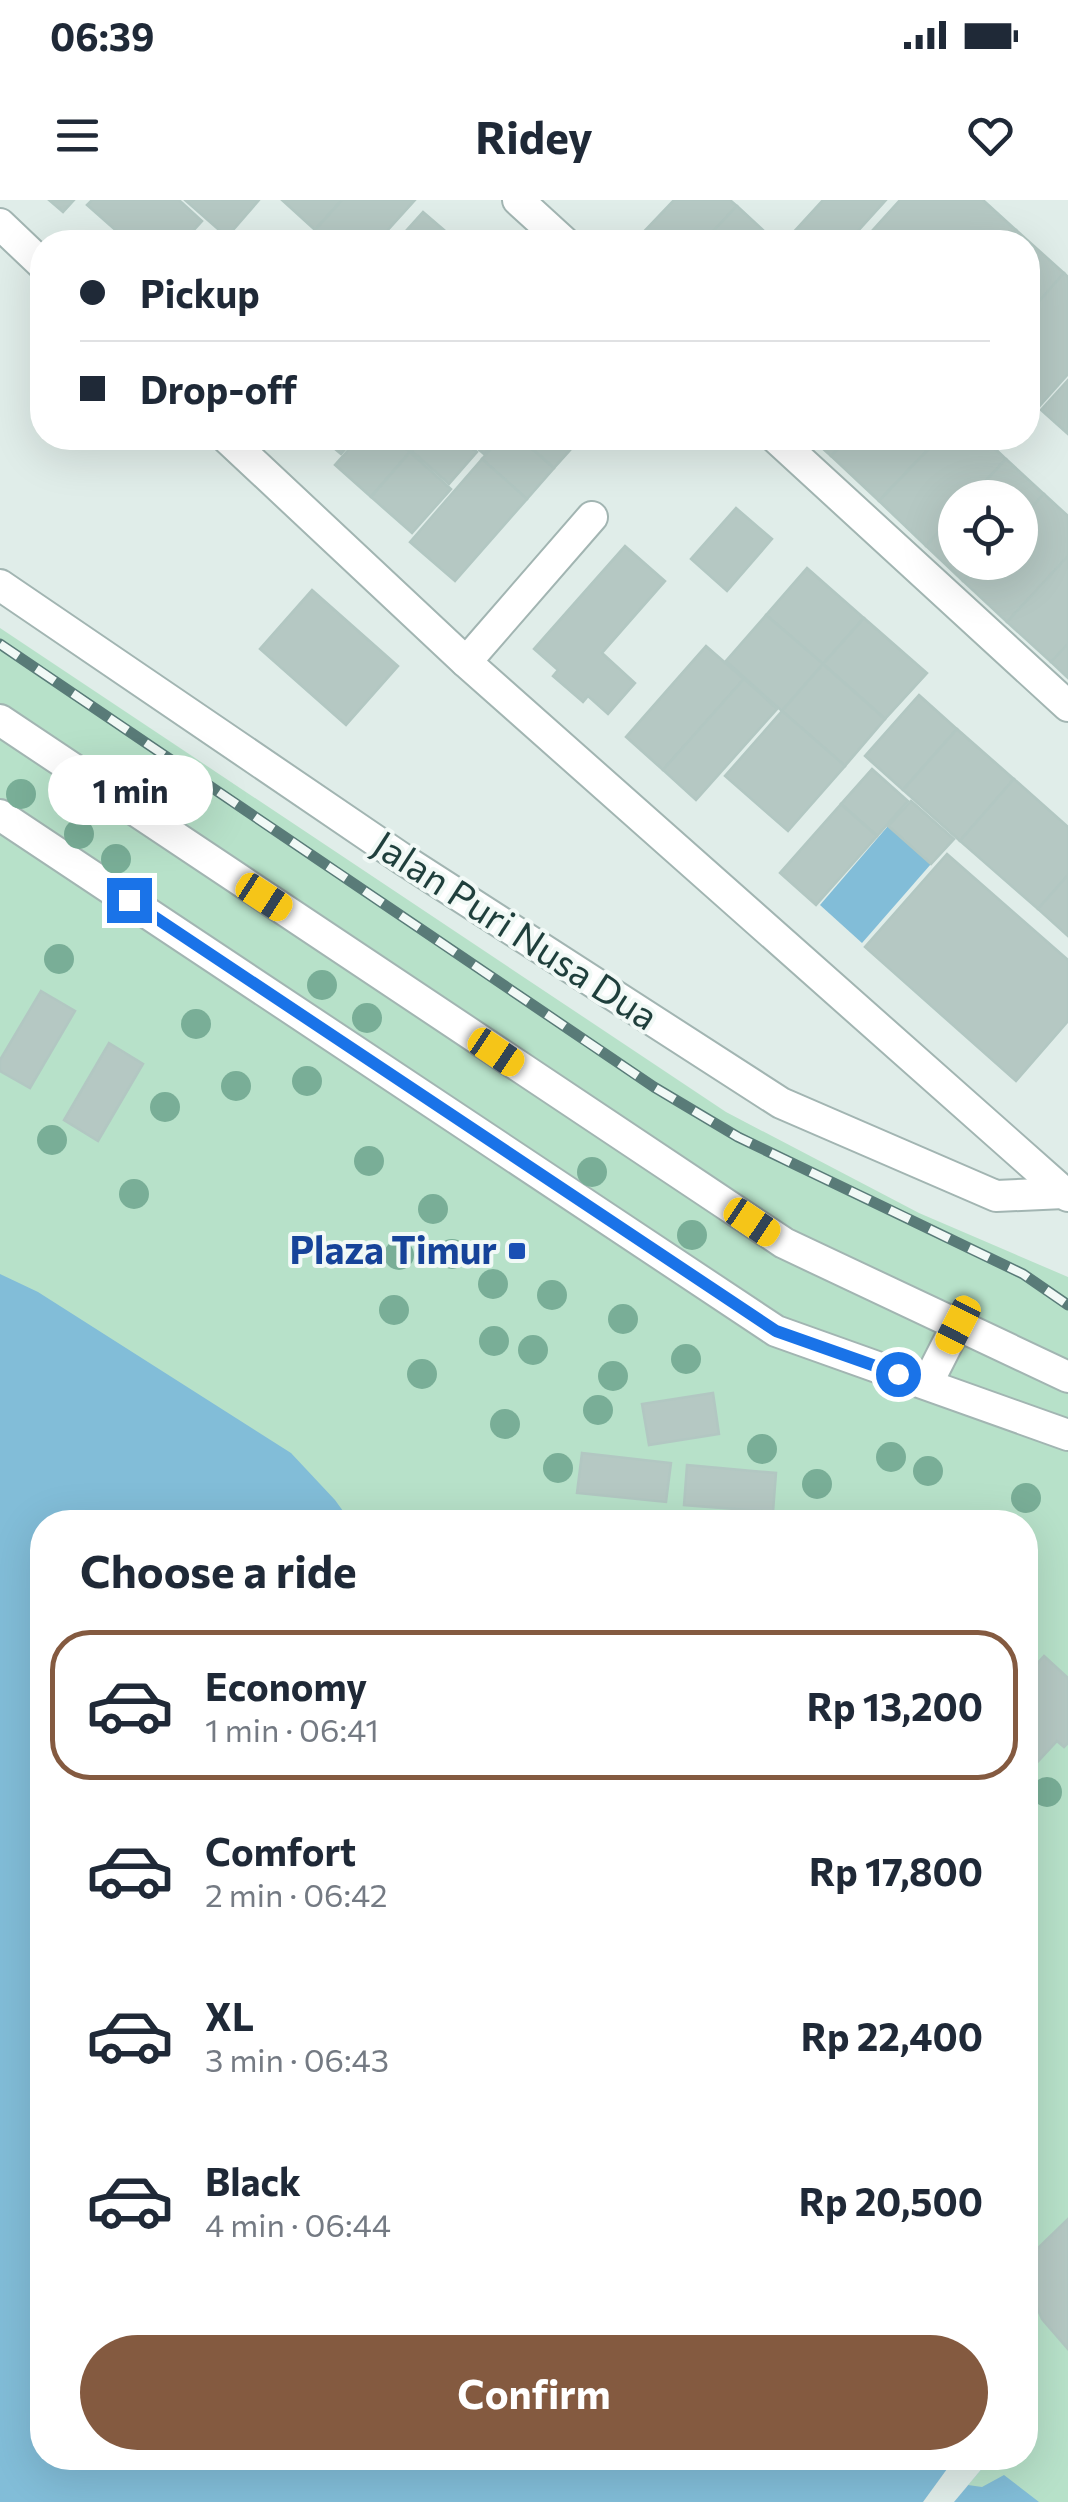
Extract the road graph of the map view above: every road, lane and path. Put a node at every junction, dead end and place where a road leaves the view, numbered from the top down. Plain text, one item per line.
1 (518, 200) edge
2 (0, 224) edge
3 (551, 230) edge
4 (30, 253) edge
5 (241, 450) edge
6 (789, 450) edge
7 (592, 516) dead end
8 (0, 584) edge
9 (466, 662) junction
10 (1068, 706) edge
11 (0, 720) edge
12 (0, 815) edge
13 (1066, 1194) edge
14 (958, 1325) junction
15 (1068, 1377) edge
16 (927, 1384) junction
17 (1068, 1435) edge

1 - 3 street
2 - 4 street
5 - 9 street, Jalan Puri Nusa Dua
6 - 10 street
7 - 9 street
8 - 13 street, Jalan Puri Nusa Dua
9 - 13 street, Jalan Puri Nusa Dua
11 - 14 street
12 - 16 street
14 - 15 street
14 - 16 street
16 - 17 street

